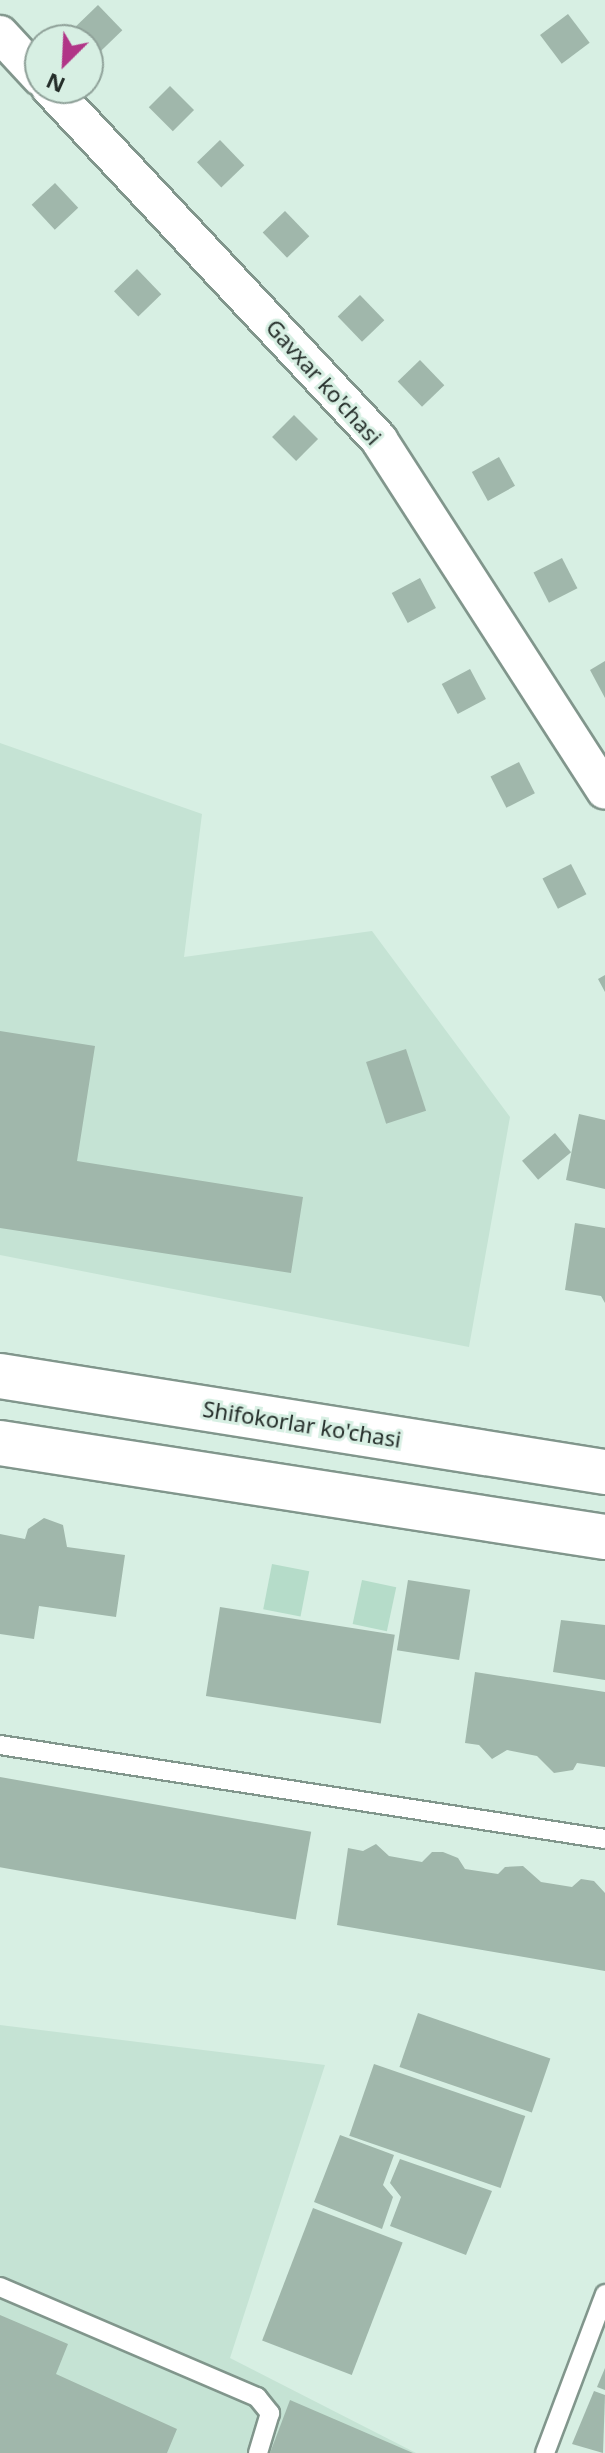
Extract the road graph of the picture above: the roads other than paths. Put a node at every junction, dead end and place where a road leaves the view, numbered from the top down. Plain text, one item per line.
1 (0, 34) edge
2 (24, 60) edge
3 (65, 104) edge
4 (605, 791) edge
5 (0, 1376) edge
6 (0, 1443) edge
7 (605, 1472) edge
8 (605, 1537) edge
9 (0, 1745) edge
10 (605, 1839) edge
11 (0, 2287) edge
12 (605, 2294) edge
13 (258, 2453) edge
14 (545, 2453) edge

1 - 2 street
3 - 4 street, Gavxar ko'chasi
5 - 7 main road, Shifokorlar ko'chasi
6 - 8 main road
9 - 10 lane
11 - 13 lane
12 - 14 lane

